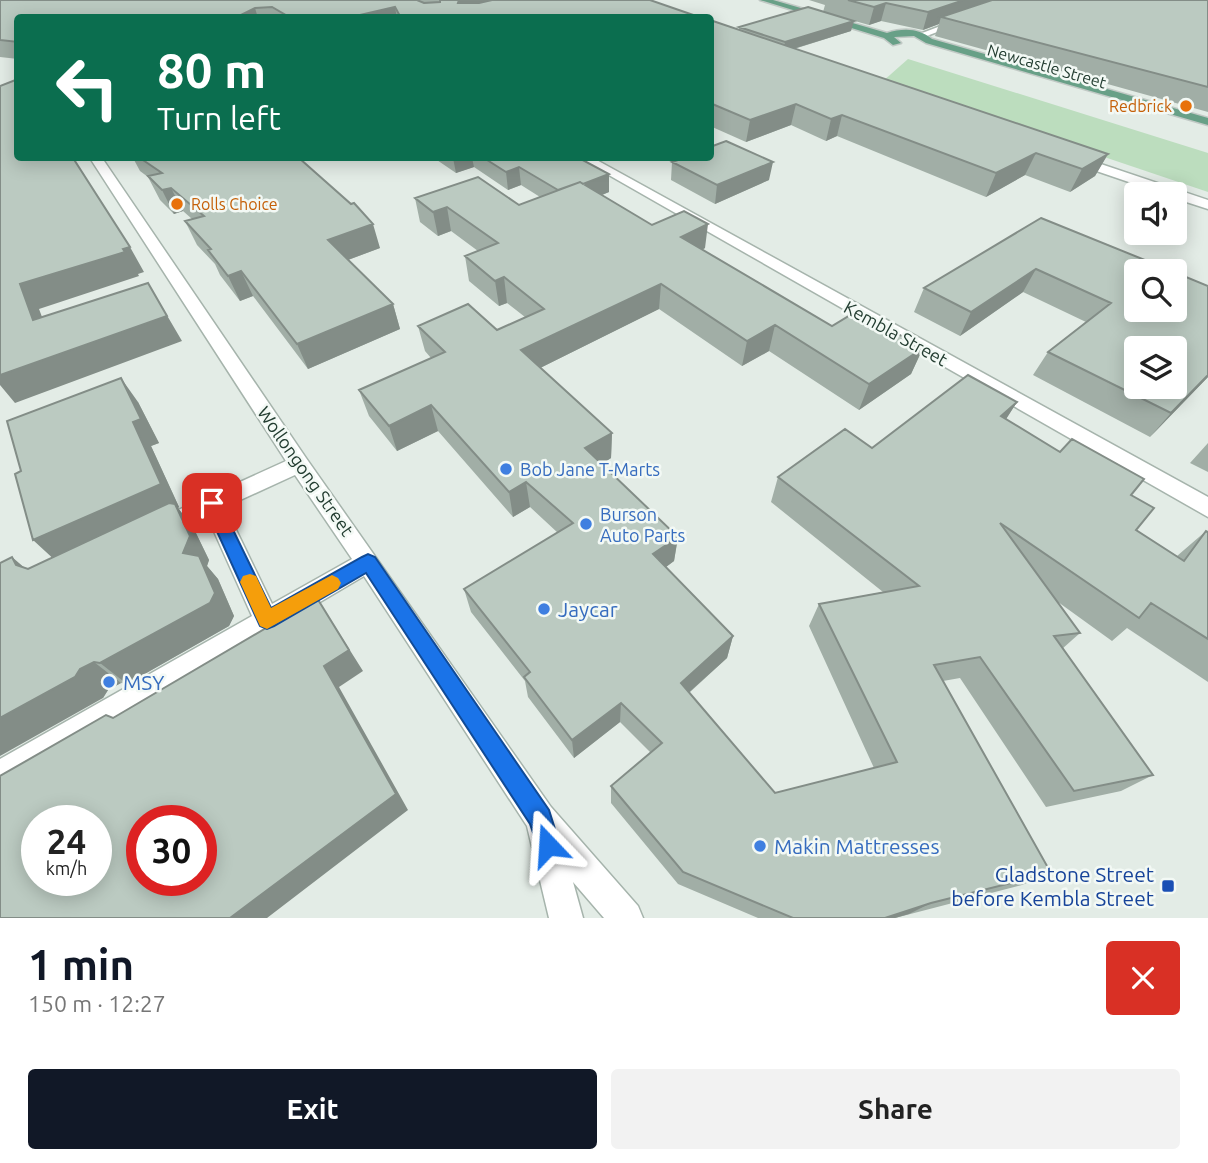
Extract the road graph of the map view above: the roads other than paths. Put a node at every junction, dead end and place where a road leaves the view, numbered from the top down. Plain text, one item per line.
1 (764, 0) edge
2 (782, 0) edge
3 (968, 19) edge
4 (899, 33) junction
5 (887, 36) junction
6 (918, 42) junction
7 (1208, 122) edge
8 (1208, 130) edge
9 (1066, 156) edge
10 (98, 161) edge
11 (589, 161) edge
12 (1208, 205) edge
13 (299, 464) junction
14 (212, 503) junction
15 (1208, 508) edge
16 (139, 538) edge
17 (368, 562) junction
18 (267, 620) junction
19 (0, 776) edge
20 (540, 818) junction
21 (566, 918) edge
22 (626, 918) edge

1 - 5 main road
2 - 4 main road
3 - 6 street
4 - 5 main road
4 - 6 main road
5 - 6 main road
6 - 7 main road, Newcastle Street
6 - 8 main road, Newcastle Street
9 - 12 street
10 - 13 street, Wollongong Street
11 - 15 street, Kembla Street
13 - 14 street
13 - 17 street, Wollongong Street
14 - 16 street
14 - 18 street
17 - 18 street
17 - 20 street, Wollongong Street
18 - 19 street
20 - 21 street, Wollongong Street
20 - 22 street, Wollongong Street

